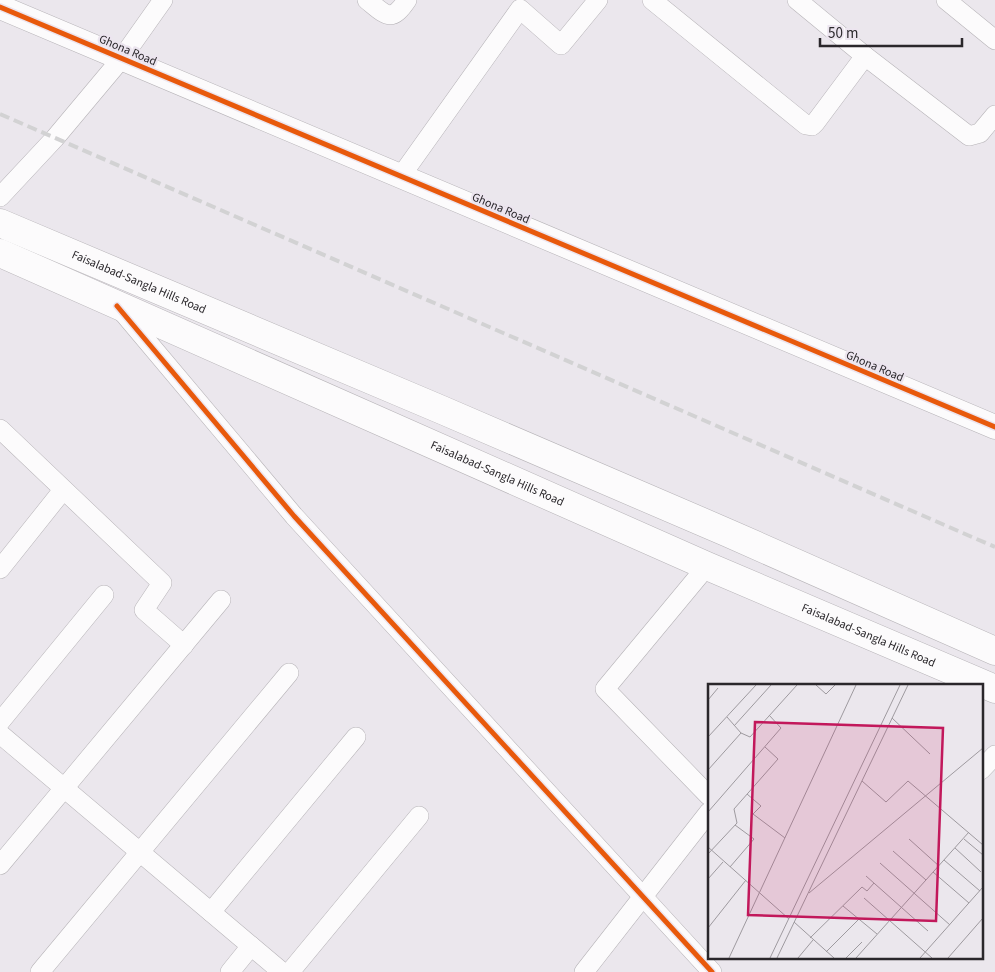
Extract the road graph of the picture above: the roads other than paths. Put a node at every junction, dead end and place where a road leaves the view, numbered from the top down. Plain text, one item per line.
1 (163, 0) edge
2 (367, 0) edge
3 (407, 0) edge
4 (598, 0) edge
5 (652, 0) edge
6 (797, 0) edge
7 (946, 0) edge
8 (0, 8) edge
9 (995, 40) edge
10 (865, 56) junction
11 (122, 58) junction
12 (995, 115) edge
13 (401, 176) junction
14 (0, 197) edge
15 (0, 223) edge
16 (0, 253) edge
17 (129, 278) junction
18 (117, 306) junction
19 (995, 427) edge
20 (0, 429) edge
21 (63, 490) junction
22 (708, 566) junction
23 (0, 569) edge
24 (104, 595) dead end
25 (221, 600) dead end
26 (184, 645) junction
27 (995, 651) edge
28 (288, 673) dead end
29 (995, 689) edge
30 (0, 722) edge
31 (0, 734) edge
32 (356, 737) dead end
33 (995, 755) edge
34 (982, 769) edge
35 (65, 787) junction
36 (708, 795) edge
37 (708, 813) edge
38 (419, 816) dead end
39 (140, 852) junction
40 (0, 865) edge
41 (643, 896) junction
42 (211, 912) junction
43 (252, 946) junction
44 (40, 972) edge
45 (230, 972) edge
46 (282, 972) edge
47 (290, 972) edge
48 (584, 972) edge
49 (712, 972) edge

1 - 11 street
2 - 3 street
4 - 13 street
5 - 10 street
6 - 10 street
7 - 9 street
8 - 11 street, Ghona Road
10 - 12 street
11 - 13 street, Ghona Road
11 - 14 street
13 - 19 street, Ghona Road
15 - 17 main road, Faisalabad-Sangla Hills Road
16 - 18 main road, Faisalabad-Sangla Hills Road
17 - 18 main road
17 - 27 main road, Faisalabad-Sangla Hills Road
18 - 22 main road, Faisalabad-Sangla Hills Road
18 - 41 street
20 - 21 street
21 - 23 street
21 - 26 street
22 - 29 main road, Faisalabad-Sangla Hills Road
22 - 36 street
24 - 30 street
25 - 26 street
26 - 35 street
28 - 39 street
31 - 35 street
32 - 42 street
33 - 34 street
35 - 39 street
35 - 40 street
37 - 41 street
38 - 47 street
39 - 42 street
39 - 44 street
41 - 48 street
41 - 49 street
42 - 43 street
43 - 45 street
43 - 46 street

